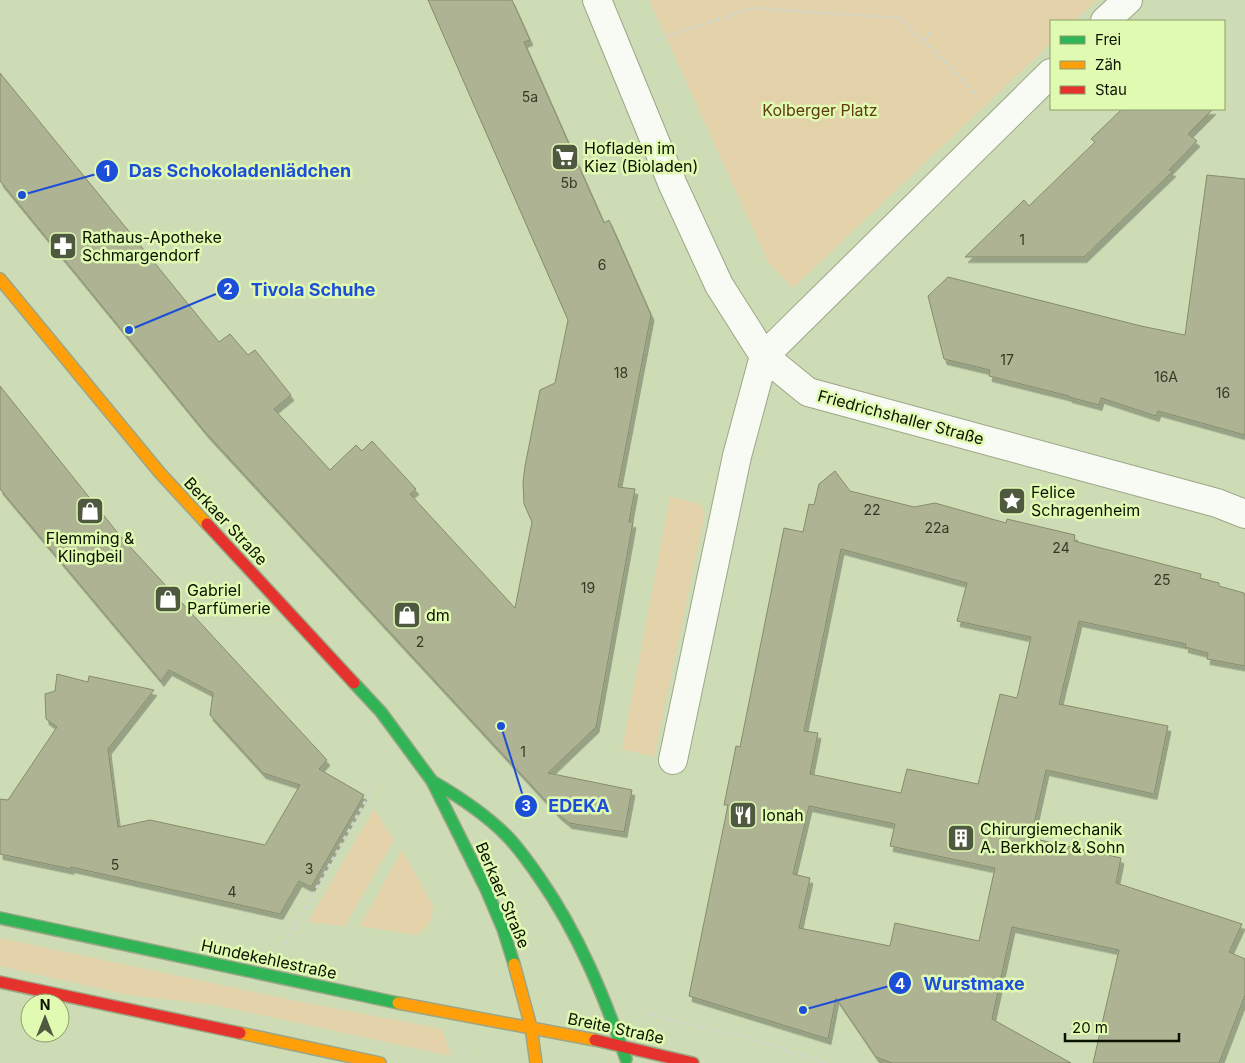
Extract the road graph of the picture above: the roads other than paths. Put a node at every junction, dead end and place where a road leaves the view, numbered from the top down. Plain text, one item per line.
1 (597, 0) edge
2 (1128, 0) edge
3 (1107, 20) edge
4 (1050, 74) edge
5 (0, 279) edge
6 (764, 356) junction
7 (1245, 514) edge
8 (673, 760) dead end
9 (432, 781) junction
10 (0, 918) edge
11 (0, 982) edge
12 (531, 1027) junction
13 (622, 1045) junction
14 (380, 1063) edge
15 (536, 1063) edge
16 (628, 1063) edge
17 (693, 1063) edge

1 - 6 street
2 - 3 street
4 - 6 street
5 - 9 street, Berkaer Straße
6 - 7 street, Friedrichshaller Straße
6 - 8 street
9 - 12 street, Berkaer Straße
9 - 13 street, Berkaer Straße
10 - 12 street, Hundekehlestraße
11 - 14 street
12 - 13 street, Breite Straße
12 - 15 street, Berkaer Straße
13 - 16 street, Berkaer Straße
13 - 17 street, Breite Straße

